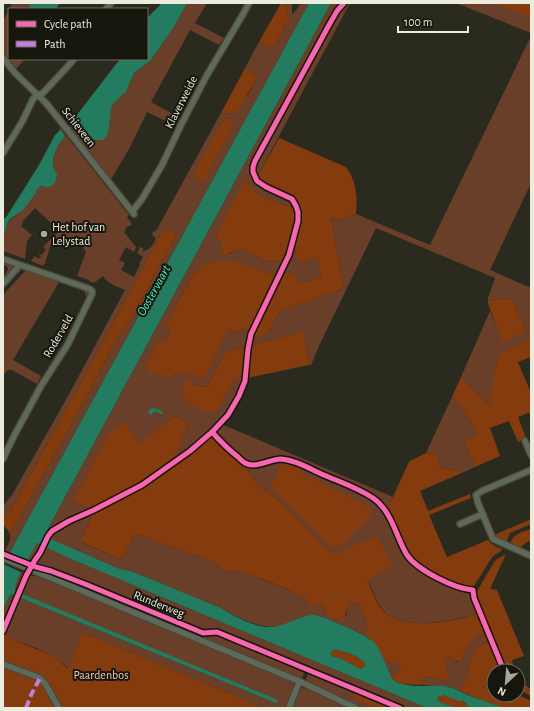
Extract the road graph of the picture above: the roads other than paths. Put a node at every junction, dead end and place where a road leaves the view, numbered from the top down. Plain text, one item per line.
1 (249, 3) edge
2 (3, 58) edge
3 (73, 60) edge
4 (38, 95) junction
5 (3, 153) edge
6 (133, 212) joint
7 (3, 259) edge
8 (20, 265) junction
9 (3, 284) edge
10 (525, 441) dead end
11 (531, 455) edge
12 (3, 459) edge
13 (531, 470) edge
14 (483, 514) junction
15 (460, 524) dead end
16 (531, 556) edge
17 (3, 558) edge
18 (3, 664) edge
19 (301, 682) junction
20 (59, 708) edge
21 (288, 708) edge
22 (356, 708) edge

1 - 6 street, Klaverweide
2 - 4 street, Schieveen
3 - 4 street
4 - 5 street
4 - 6 street, Schieveen
7 - 8 street
8 - 9 street
8 - 12 street, Roderveld
10 - 11 street
13 - 14 street
14 - 15 street
14 - 16 street
17 - 19 street, Runderweg
18 - 20 street
19 - 21 street
19 - 22 street, Runderweg

